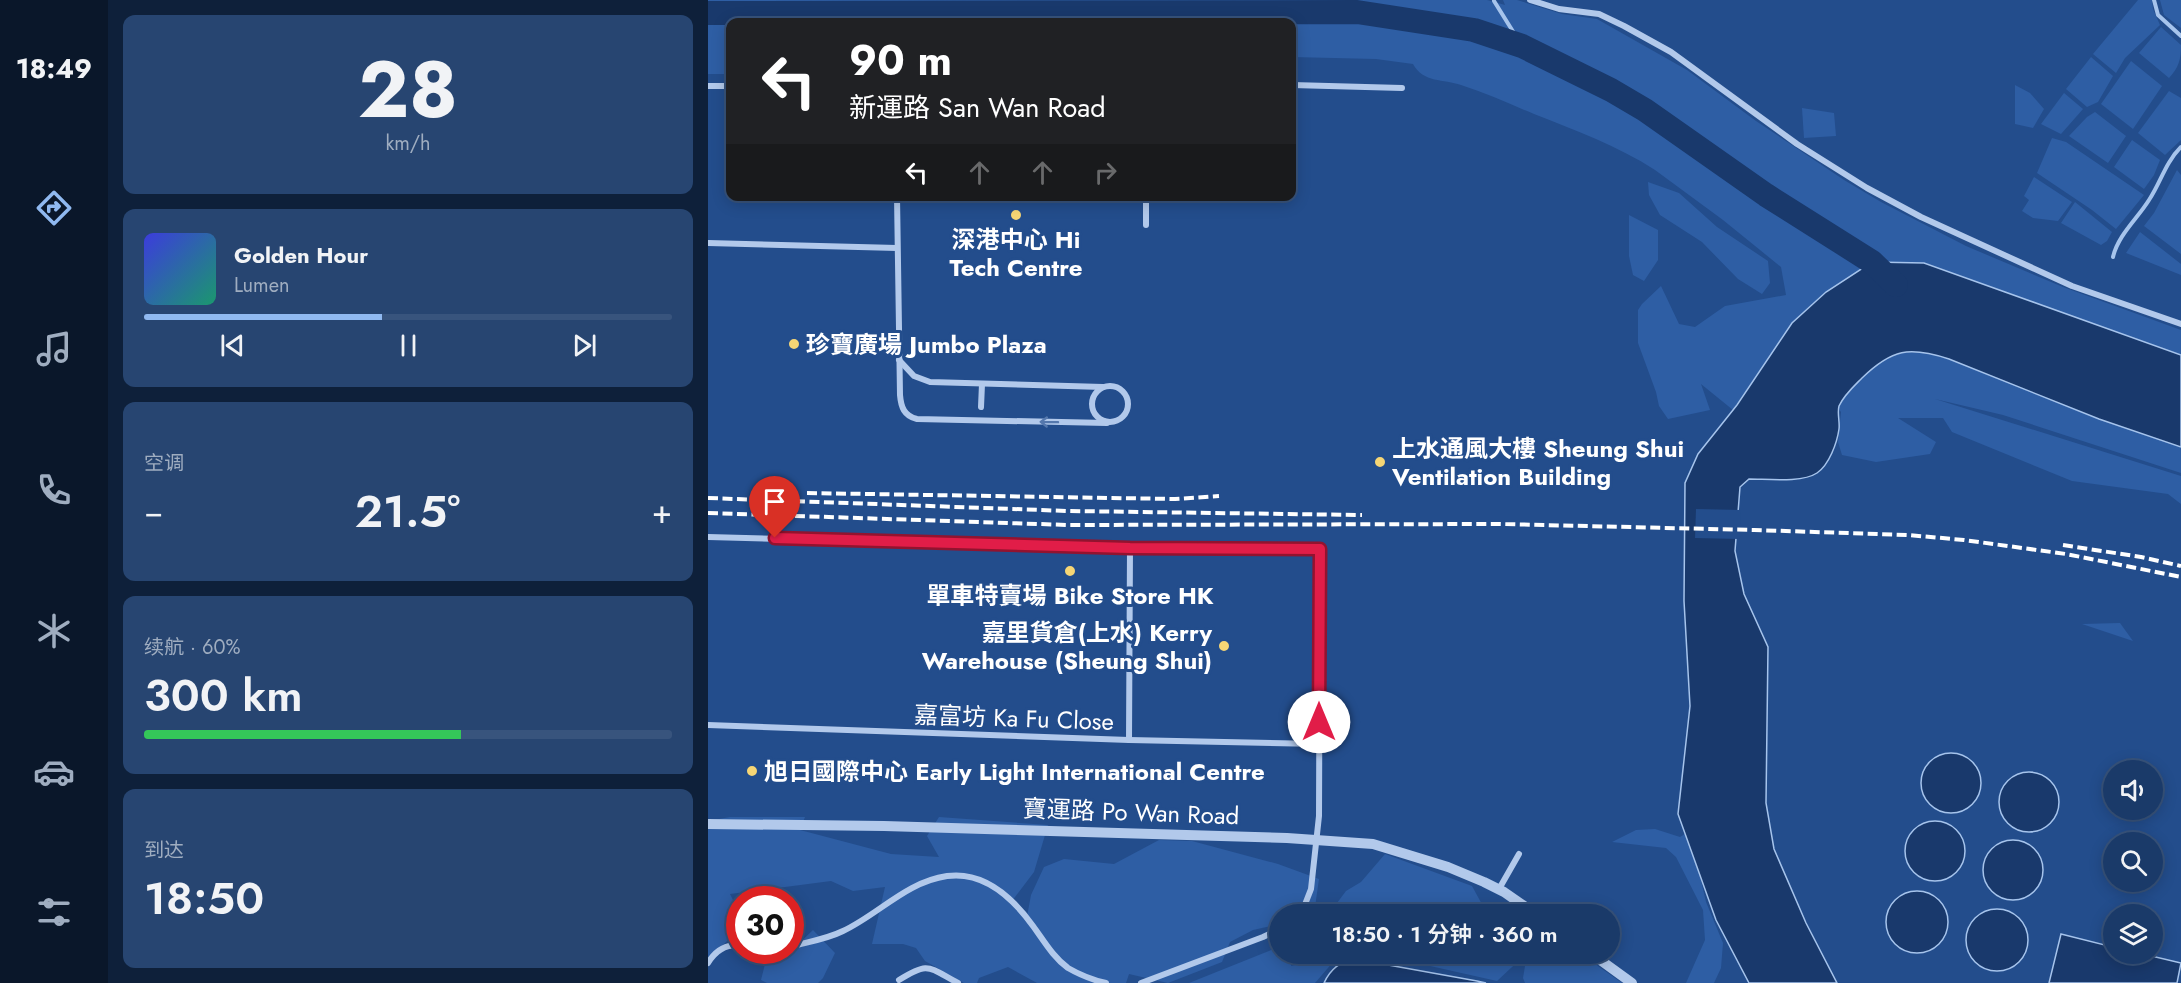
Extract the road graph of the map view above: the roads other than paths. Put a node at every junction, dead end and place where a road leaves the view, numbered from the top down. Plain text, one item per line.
1 (1530, 0) edge
2 (1296, 85) edge
3 (726, 86) edge
4 (708, 87) edge
5 (1402, 88) dead end
6 (897, 201) edge
7 (1146, 201) edge
8 (1146, 225) dead end
9 (708, 243) edge
10 (897, 248) junction
11 (2181, 324) edge
12 (899, 359) junction
13 (982, 384) junction
14 (1103, 387) junction
15 (981, 407) dead end
16 (1107, 423) junction
17 (708, 537) edge
18 (1130, 548) junction
19 (708, 725) edge
20 (1129, 740) junction
21 (1319, 744) junction
22 (708, 824) edge
23 (1317, 840) junction
24 (1519, 854) dead end
25 (1499, 889) junction
26 (1305, 904) edge
27 (1521, 904) edge
28 (1269, 934) edge
29 (804, 943) edge
30 (726, 946) edge
31 (708, 963) edge
32 (1604, 964) edge
33 (1606, 964) edge
34 (899, 980) dead end
35 (958, 983) edge
36 (1106, 983) edge
37 (1141, 983) edge
38 (1624, 983) edge
39 (1632, 983) edge

1 - 11 street
2 - 5 street
3 - 4 street
6 - 10 street
7 - 8 street
9 - 10 street
10 - 12 street
12 - 13 street
16 -> 12 street
13 - 14 street
13 - 15 street
14 - 16 street
14 - 16 street
17 - 18 street
18 - 20 street
18 - 21 street
19 - 20 street, 嘉富坊 Ka Fu Close
20 - 21 street, 嘉富坊 Ka Fu Close
21 - 23 street
22 - 23 street, 寶運路 Po Wan Road
23 - 25 street, 寶運路 Po Wan Road
23 - 26 street
24 - 25 street
25 - 27 street, 寶運路 Po Wan Road
28 - 37 street
29 - 36 street
30 - 31 street
32 - 38 street
33 - 39 street
34 - 35 street

